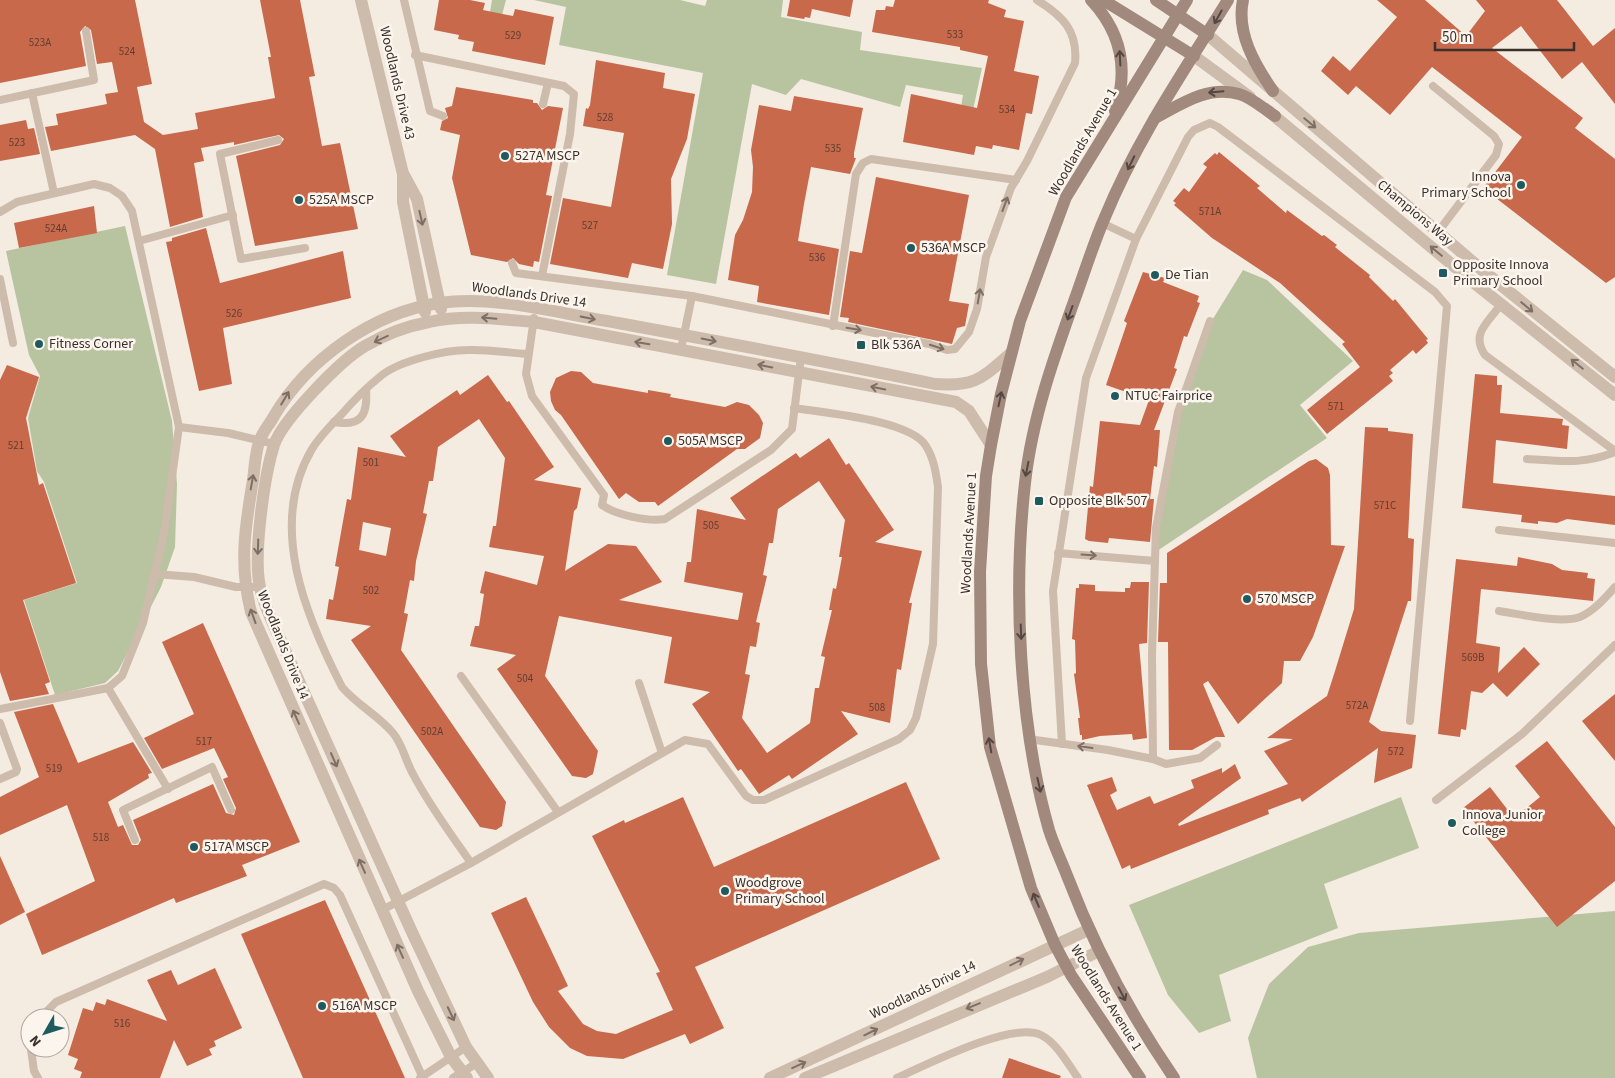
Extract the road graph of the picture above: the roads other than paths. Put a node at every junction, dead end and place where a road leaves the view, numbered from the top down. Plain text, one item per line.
1 (361, 0) edge
2 (404, 0) edge
3 (1037, 0) edge
4 (1091, 0) edge
5 (1103, 0) edge
6 (1156, 0) edge
7 (1187, 0) edge
8 (1228, 0) edge
9 (1243, 0) edge
10 (1178, 14) junction
11 (86, 31) dead end
12 (1208, 34) junction
13 (1164, 36) junction
14 (416, 55) junction
15 (1194, 56) junction
16 (548, 83) junction
17 (1433, 86) dead end
18 (1273, 91) junction
19 (32, 93) junction
20 (0, 100) edge
21 (542, 104) dead end
22 (443, 116) dead end
23 (1275, 116) junction
24 (1152, 119) junction
25 (1111, 123) junction
26 (278, 140) dead end
27 (403, 174) junction
28 (1016, 180) junction
29 (54, 193) junction
30 (0, 212) edge
31 (233, 214) junction
32 (1102, 223) junction
33 (1438, 232) junction
34 (1136, 239) junction
35 (139, 241) junction
36 (305, 248) dead end
37 (512, 263) dead end
38 (542, 276) junction
39 (0, 279) edge
40 (692, 296) junction
41 (440, 303) junction
42 (1502, 304) junction
43 (424, 306) junction
44 (535, 308) junction
45 (444, 319) junction
46 (427, 322) junction
47 (534, 322) junction
48 (1210, 322) dead end
49 (833, 326) junction
50 (683, 334) junction
51 (13, 343) dead end
52 (681, 349) junction
53 (1011, 353) junction
54 (528, 354) junction
55 (801, 357) junction
56 (798, 373) junction
57 (1615, 377) edge
58 (366, 390) junction
59 (1615, 395) edge
60 (794, 408) junction
61 (334, 422) junction
62 (178, 428) junction
63 (260, 440) junction
64 (274, 444) junction
65 (991, 445) junction
66 (1615, 452) edge
67 (1527, 459) dead end
68 (1499, 530) dead end
69 (1615, 543) edge
70 (1058, 553) junction
71 (1155, 561) junction
72 (155, 574) junction
73 (259, 587) junction
74 (1615, 587) edge
75 (245, 588) junction
76 (1499, 611) dead end
77 (1615, 645) edge
78 (461, 676) dead end
79 (639, 684) dead end
80 (108, 688) junction
81 (0, 709) edge
82 (1410, 721) dead end
83 (0, 722) edge
84 (1028, 739) junction
85 (1062, 744) junction
86 (1217, 745) dead end
87 (662, 753) junction
88 (1153, 759) junction
89 (0, 779) edge
90 (168, 789) junction
91 (1436, 800) dead end
92 (231, 810) dead end
93 (558, 812) junction
94 (136, 840) dead end
95 (471, 864) junction
96 (398, 903) junction
97 (382, 910) junction
98 (1088, 930) junction
99 (1055, 945) junction
100 (1099, 951) junction
101 (1067, 967) junction
102 (50, 1008) edge
103 (466, 1047) junction
104 (451, 1057) junction
105 (32, 1058) edge
106 (477, 1063) junction
107 (461, 1076) edge
108 (38, 1078) edge
109 (422, 1078) edge
110 (488, 1078) edge
111 (770, 1078) edge
112 (805, 1078) edge
113 (897, 1078) edge
114 (1078, 1078) edge
115 (1140, 1078) edge
116 (1174, 1078) edge

1 - 27 street, Woodlands Drive 43
2 - 14 lane
3 - 28 lane
25 -> 4 street
5 - 13 street
6 - 10 street
7 - 10 street, Woodlands Avenue 1
8 -> 12 street, Woodlands Avenue 1
9 - 18 street
10 - 12 street
10 - 13 street, Woodlands Avenue 1
11 - 19 lane
12 - 15 street, Woodlands Avenue 1
12 - 18 street, Champions Way
13 - 15 street
13 - 25 street, Woodlands Avenue 1
14 - 16 lane
14 - 22 lane
15 - 23 street, Champions Way
15 - 24 street, Woodlands Avenue 1
16 - 21 lane
16 - 38 lane
17 - 33 lane
18 -> 33 street, Champions Way
19 - 20 lane
19 - 29 lane
23 -> 24 street
42 -> 23 street, Champions Way
24 -> 32 street, Woodlands Avenue 1
25 - 53 street, Woodlands Avenue 1
26 - 31 lane
27 -> 41 street, Woodlands Drive 43
27 - 43 street, Woodlands Drive 43
49 -> 28 lane
28 - 49 lane
29 - 30 lane
29 - 35 lane
31 - 35 lane
31 - 36 lane
32 - 34 lane
32 -> 84 street, Woodlands Avenue 1
33 -> 57 street, Champions Way
34 - 70 lane
34 - 82 lane
35 - 62 lane
37 - 38 lane
38 - 40 lane
39 - 51 lane
40 - 49 lane
40 - 50 lane
41 - 43 street, Woodlands Drive 14
41 - 44 street, Woodlands Drive 14
41 - 45 street, Woodlands Drive 43
59 -> 42 street, Champions Way
42 - 66 lane
43 - 46 street, Woodlands Drive 43
63 -> 43 street, Woodlands Drive 14
44 - 47 lane
44 -> 50 street, Woodlands Drive 14
45 - 46 street, Woodlands Drive 14
47 -> 45 street, Woodlands Drive 14
46 -> 64 street, Woodlands Drive 14
52 -> 47 street, Woodlands Drive 14
47 - 54 lane
48 - 71 lane
50 - 52 lane
50 -> 55 street, Woodlands Drive 14
56 -> 52 street, Woodlands Drive 14
53 - 55 street, Woodlands Drive 14
65 -> 53 street, Woodlands Avenue 1
54 - 58 lane
54 - 60 lane
55 - 56 lane
56 - 60 lane
65 -> 56 street, Woodlands Drive 14
58 - 61 lane
58 - 61 lane
60 - 87 lane
61 - 95 lane
62 - 63 lane
62 - 72 lane
63 - 64 lane
75 -> 63 street, Woodlands Drive 14
64 -> 73 street, Woodlands Drive 14
99 -> 65 street, Woodlands Avenue 1
66 - 67 lane
68 - 69 lane
70 -> 71 lane
70 - 85 lane
71 - 88 lane
72 - 75 lane
72 - 80 lane
73 - 75 lane
73 -> 96 street, Woodlands Drive 14
74 - 76 lane
97 -> 75 street, Woodlands Drive 14
77 - 91 lane
78 - 93 lane
79 - 87 lane
80 - 81 lane
80 - 90 lane
83 - 89 lane
84 - 85 lane
84 -> 98 street, Woodlands Avenue 1
88 -> 85 lane
86 - 88 lane
87 - 93 lane
90 - 92 lane
90 - 94 lane
93 - 95 lane
95 - 96 lane
96 - 97 lane
96 -> 103 street, Woodlands Drive 14
104 -> 97 street, Woodlands Drive 14
98 - 99 street, Woodlands Drive 14
98 - 100 street, Woodlands Avenue 1
99 - 101 street, Woodlands Avenue 1
111 -> 99 street, Woodlands Drive 14
100 - 101 street
100 -> 116 street, Woodlands Avenue 1
101 -> 112 street
101 - 115 street, Woodlands Avenue 1
102 - 109 lane
103 - 104 lane
103 - 106 street, Woodlands Drive 14
104 - 107 street, Woodlands Drive 14
104 - 109 lane
105 - 108 lane
106 - 107 lane
106 - 110 street, Woodlands Drive 14
113 - 114 lane

